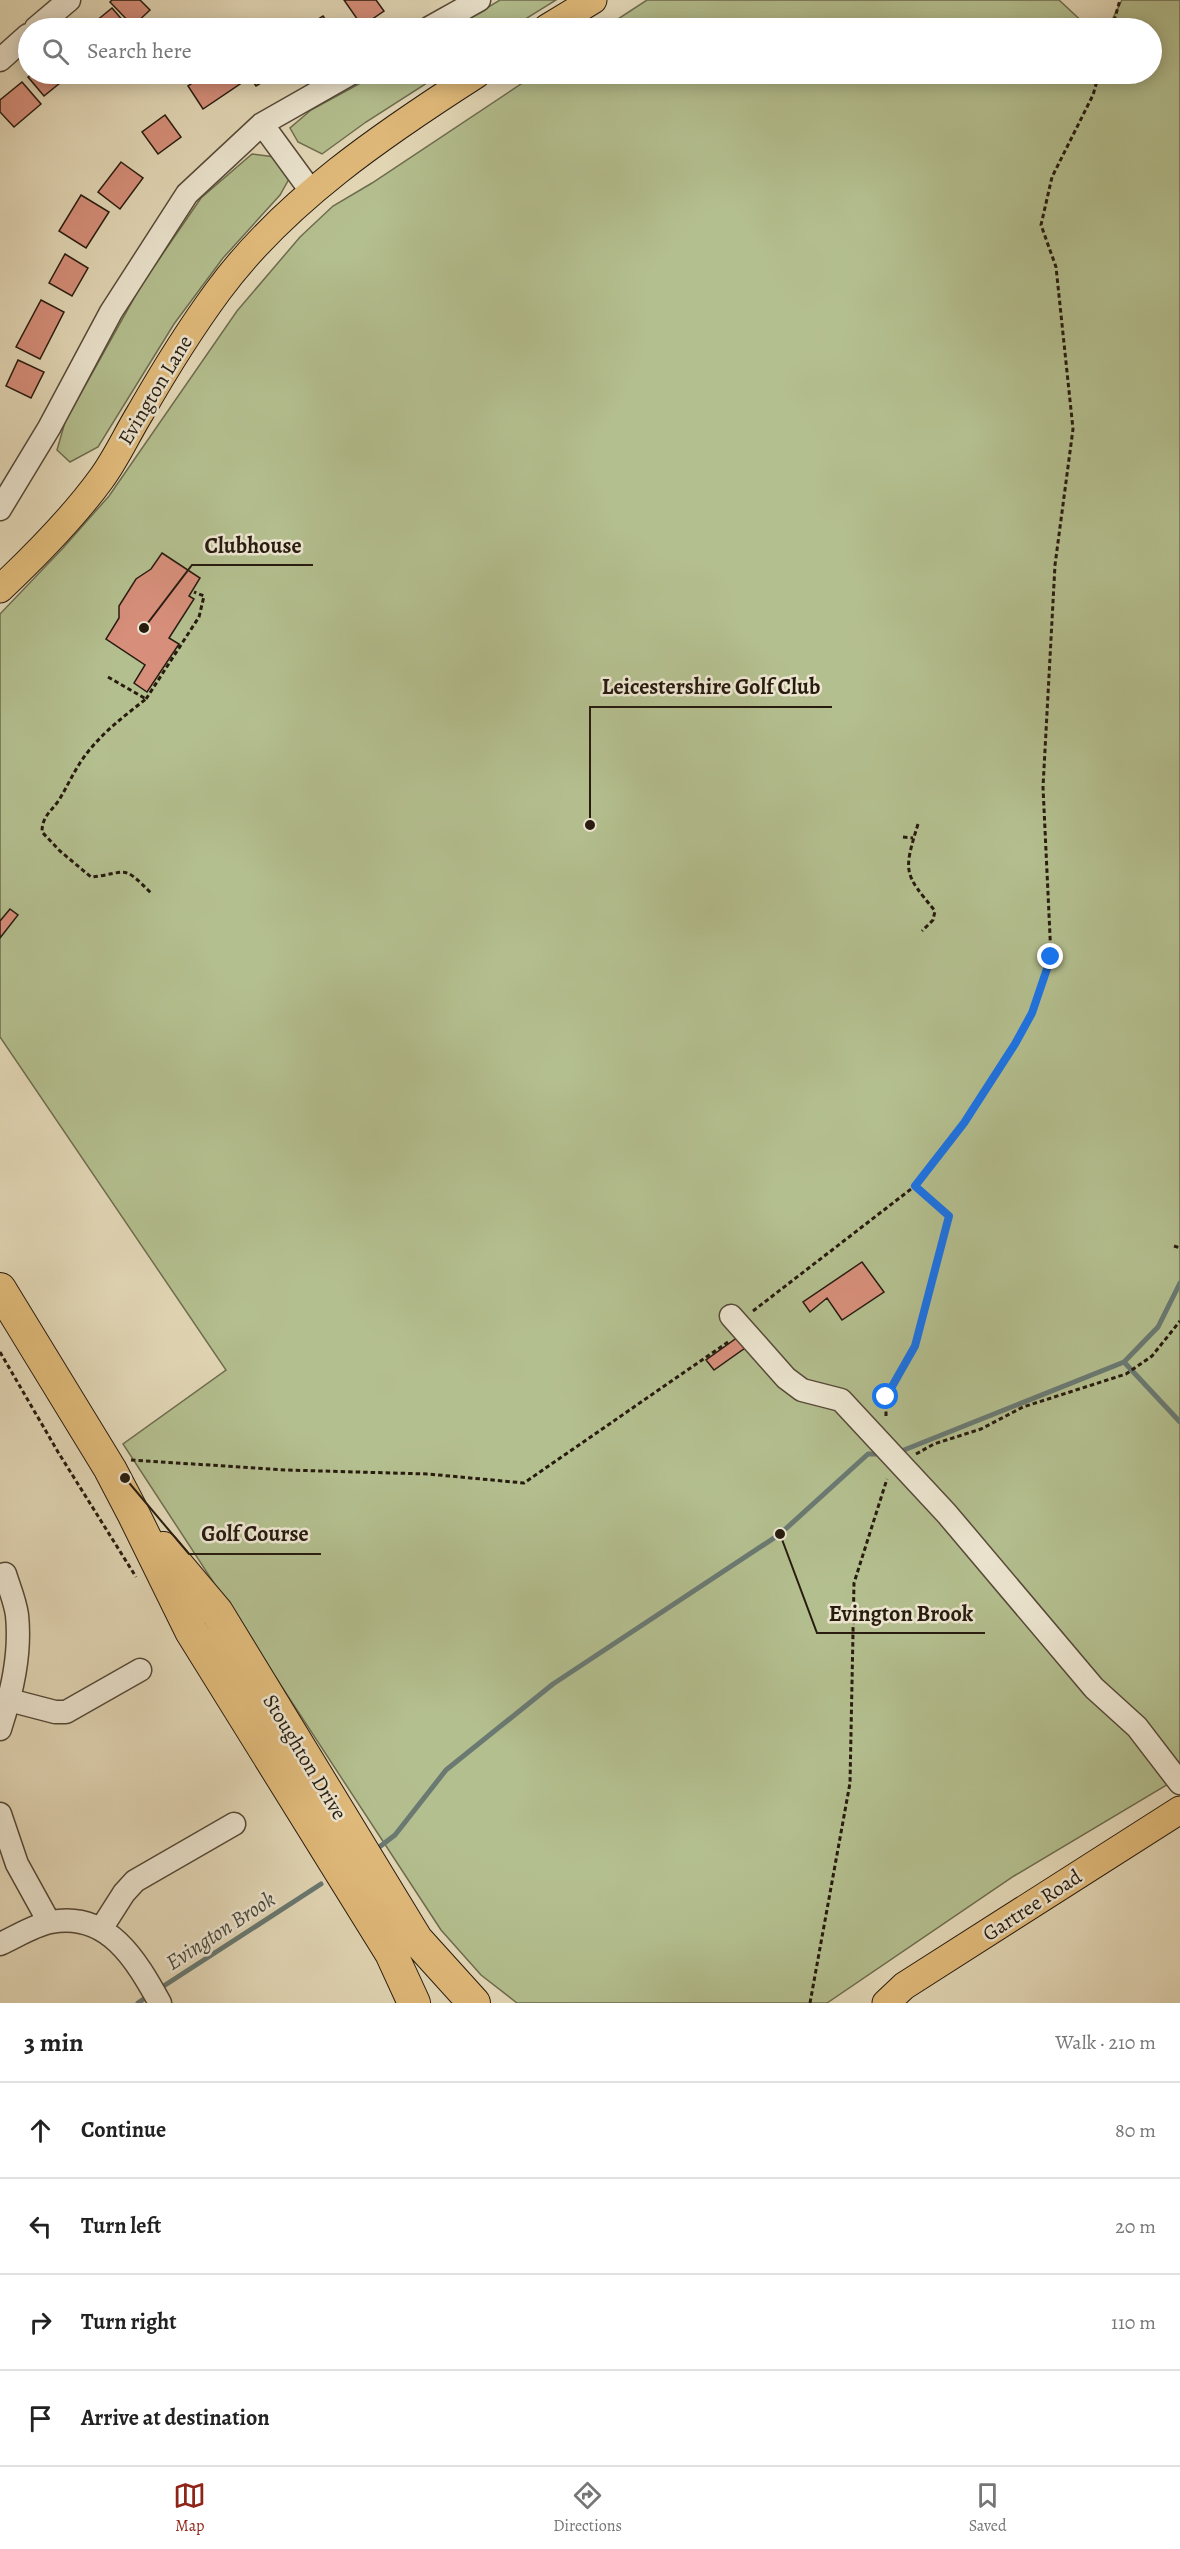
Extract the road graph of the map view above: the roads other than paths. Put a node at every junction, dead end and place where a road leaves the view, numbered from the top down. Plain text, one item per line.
1 (69, 0) edge
2 (479, 0) edge
3 (592, 0) edge
4 (48, 18) edge
5 (447, 18) edge
6 (563, 18) edge
7 (18, 44) edge
8 (0, 60) edge
9 (332, 84) edge
10 (461, 84) edge
11 (262, 124) junction
12 (311, 190) junction
13 (0, 509) edge
14 (0, 589) edge
15 (0, 1289) edge
16 (731, 1316) road end
17 (134, 1513) junction
18 (5, 1574) dead end
19 (140, 1670) dead end
20 (9, 1700) junction
21 (0, 1729) edge
22 (1180, 1783) edge
23 (1180, 1810) edge
24 (0, 1814) edge
25 (234, 1824) dead end
26 (49, 1922) junction
27 (101, 1929) junction
28 (0, 1944) edge
29 (160, 2002) edge
30 (414, 2003) edge
31 (474, 2003) edge
32 (886, 2003) edge

1 - 4 street
2 - 5 street
3 - 6 main road
7 - 8 street
9 - 11 street
10 - 12 main road, Evington Lane
11 - 12 street
11 - 13 street
12 - 14 main road, Evington Lane
15 - 17 highway, Stoughton Drive
16 - 22 street
17 - 30 highway, Stoughton Drive
17 - 31 highway, Stoughton Drive
18 - 20 street
19 - 20 street
20 - 21 street
23 - 32 main road, Gartree Road
24 - 26 street
25 - 27 street
26 - 27 street
26 - 28 street
27 - 29 street

